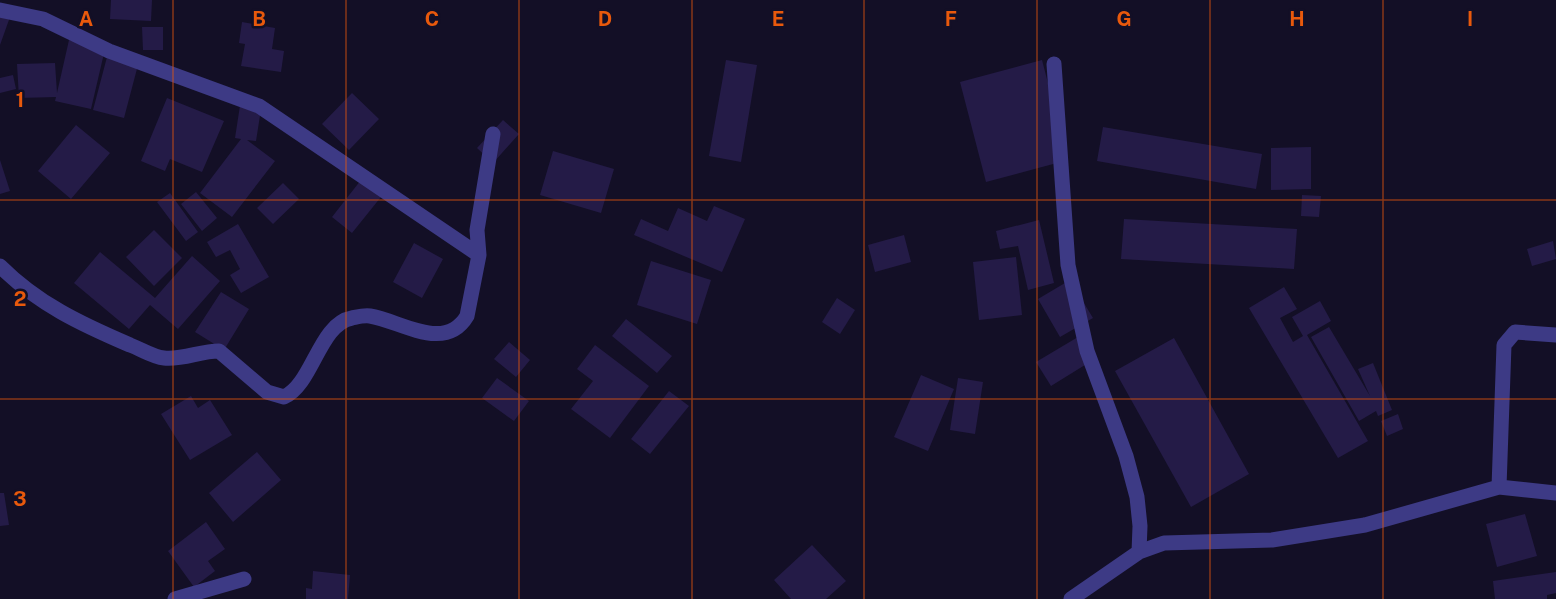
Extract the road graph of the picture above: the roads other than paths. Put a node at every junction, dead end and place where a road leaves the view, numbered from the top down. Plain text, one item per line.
1 (0, 10) edge
2 (1054, 64) dead end
3 (493, 134) dead end
4 (479, 255) junction
5 (0, 266) edge
6 (1556, 335) edge
7 (1499, 487) junction
8 (1556, 493) edge
9 (1139, 552) junction
10 (244, 579) dead end
11 (176, 599) edge
12 (1071, 599) edge

1 - 4 street
2 - 9 street
3 - 4 street
4 - 5 street
6 - 7 street
7 - 8 street
7 - 9 street
9 - 12 street
10 - 11 street

